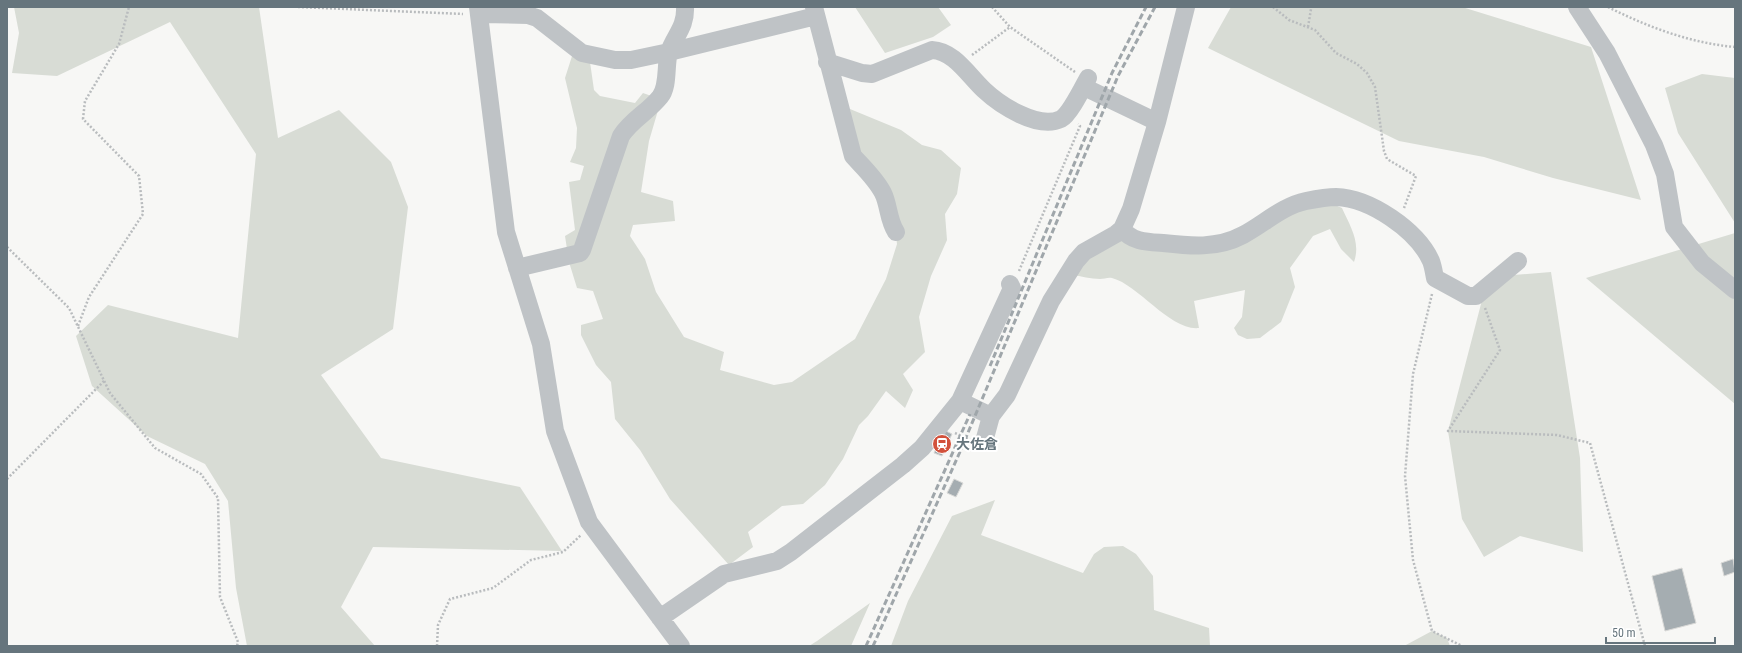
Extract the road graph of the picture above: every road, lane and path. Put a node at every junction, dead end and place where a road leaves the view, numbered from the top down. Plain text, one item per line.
1 (129, 7) edge
2 (298, 7) edge
3 (685, 7) edge
4 (992, 7) edge
5 (1186, 7) edge
6 (1273, 7) edge
7 (1577, 7) edge
8 (1608, 7) edge
9 (1311, 9) dead end
10 (479, 11) edge
11 (815, 12) edge
12 (1010, 27) junction
13 (1308, 27) junction
14 (1735, 47) edge
15 (669, 52) junction
16 (827, 62) junction
17 (959, 65) junction
18 (1086, 83) junction
19 (1066, 114) junction
20 (1157, 122) junction
21 (1399, 222) junction
22 (1122, 229) junction
23 (896, 232) dead end
24 (7, 247) edge
25 (1518, 261) dead end
26 (517, 268) junction
27 (1435, 278) junction
28 (1011, 286) joint
29 (1735, 290) edge
30 (1480, 294) junction
31 (78, 327) junction
32 (104, 380) junction
33 (960, 401) junction
34 (991, 416) junction
35 (956, 433) dead end
36 (978, 438) joint
37 (7, 478) edge
38 (592, 526) junction
39 (660, 618) junction
40 (237, 646) edge
41 (437, 646) edge
42 (681, 646) edge
43 (1462, 646) edge
44 (1645, 646) edge

1 - 31 path
2 - 10 path
3 - 15 street
4 - 12 path
5 - 20 street
6 - 13 path
7 - 29 street
8 - 14 path
9 - 13 path
10 - 15 street
10 - 26 street
11 - 15 street
11 - 16 street
12 - 17 path
12 - 18 path
13 - 21 path
15 - 26 street
16 - 17 street
16 - 23 street
17 - 19 street
18 - 19 street
18 - 20 street
19 - 28 path
20 - 22 street
21 - 22 street
21 - 27 street
22 - 34 street
24 - 31 path
25 - 30 street
26 - 38 street
27 - 30 street
27 - 43 path
28 - 33 street
30 - 44 path
31 - 32 path
32 - 37 path
32 - 40 path
33 - 34 street
33 - 39 street
34 - 36 street
35 - 36 path
38 - 39 street
38 - 41 path
39 - 42 street

